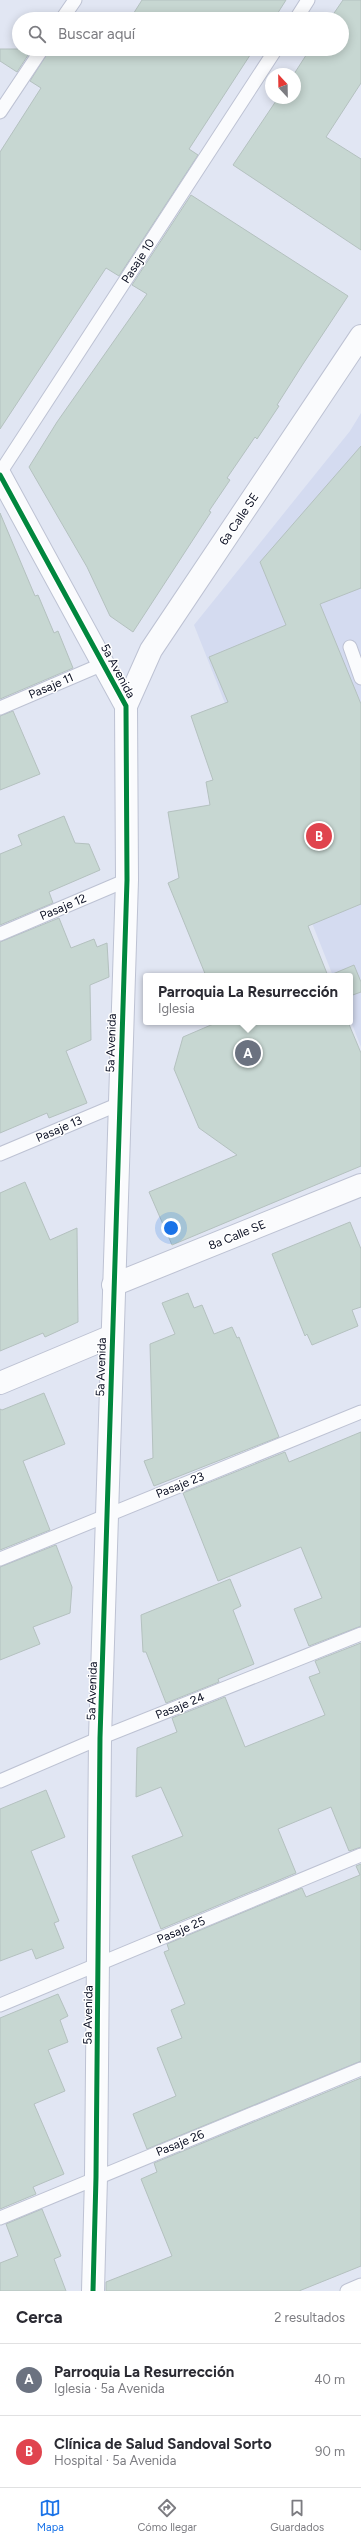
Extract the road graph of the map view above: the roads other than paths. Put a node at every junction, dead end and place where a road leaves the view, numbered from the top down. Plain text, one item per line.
1 (75, 0) edge
2 (308, 0) edge
3 (67, 12) edge
4 (300, 12) edge
5 (37, 56) edge
6 (271, 56) edge
7 (0, 112) edge
8 (361, 336) edge
9 (0, 474) edge
10 (5, 497) edge
11 (350, 647) dead end
12 (103, 664) junction
13 (361, 678) edge
14 (126, 706) junction
15 (0, 708) edge
16 (127, 880) junction
17 (0, 934) edge
18 (118, 1104) junction
19 (0, 1154) edge
20 (361, 1185) edge
21 (113, 1285) junction
22 (112, 1336) junction
23 (0, 1383) edge
24 (361, 1412) edge
25 (107, 1514) junction
26 (0, 1559) edge
27 (361, 1634) edge
28 (100, 1738) junction
29 (0, 1781) edge
30 (361, 1855) edge
31 (98, 1964) junction
32 (0, 2004) edge
33 (361, 2068) edge
34 (96, 2177) junction
35 (0, 2218) edge
36 (361, 2285) edge
37 (93, 2291) edge
38 (347, 2291) edge

1 - 3 lane
2 - 4 lane
5 - 7 lane
6 - 9 lane, Pasaje 10
8 - 14 street, 6a Calle SE
9 - 10 street, 5a Avenida
10 - 12 street, 5a Avenida
11 - 13 lane
12 - 14 street, 5a Avenida
12 - 15 lane, Pasaje 11
14 - 16 street, 5a Avenida
16 - 17 lane, Pasaje 12
16 - 18 street, 5a Avenida
18 - 19 lane, Pasaje 13
18 - 21 street, 5a Avenida
20 - 21 street, 8a Calle SE
21 - 22 street, 5a Avenida
22 - 23 street
22 - 25 street, 5a Avenida
24 - 25 lane, Pasaje 23
25 - 26 lane, Pasaje 23
25 - 28 street, 5a Avenida
27 - 28 lane, Pasaje 24
28 - 29 lane, Pasaje 24
28 - 31 street, 5a Avenida
30 - 31 lane, Pasaje 25
31 - 32 lane, Pasaje 25
31 - 34 street, 5a Avenida
33 - 34 lane, Pasaje 26
34 - 35 lane, Pasaje 26
34 - 37 street, 5a Avenida
36 - 38 lane

